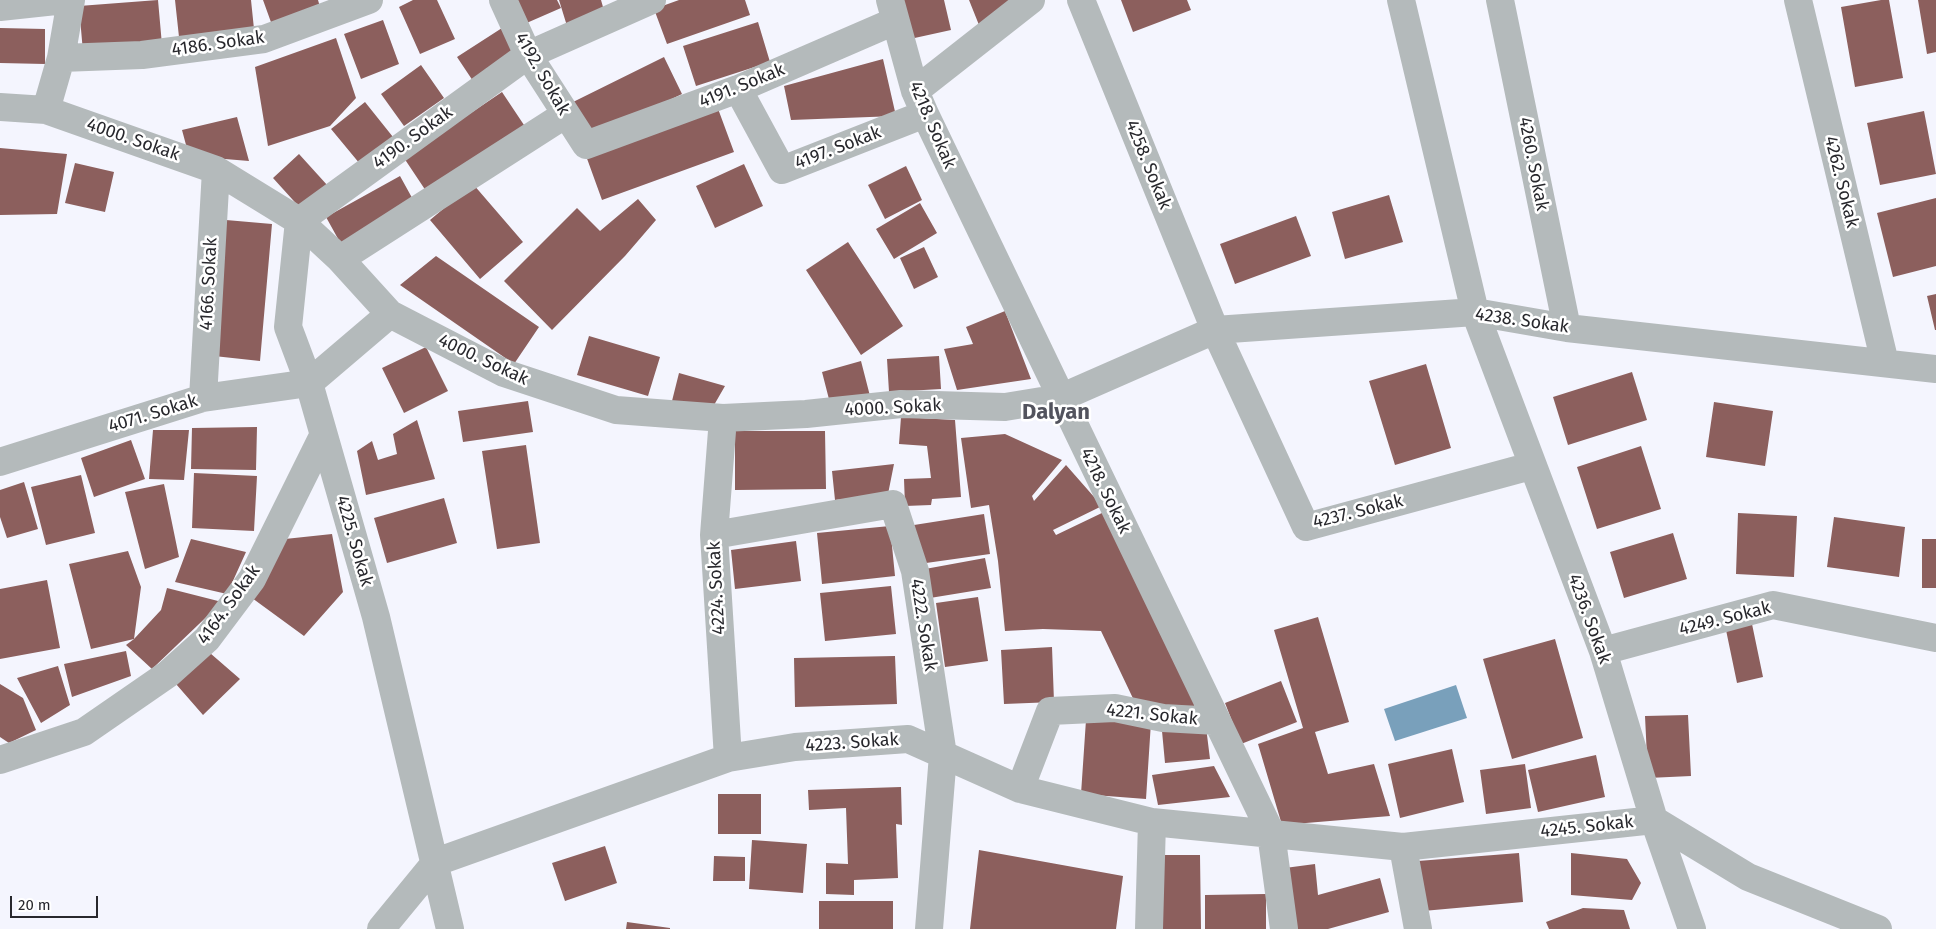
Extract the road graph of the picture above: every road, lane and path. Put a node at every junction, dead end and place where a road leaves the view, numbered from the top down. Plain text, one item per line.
1 (65, 0) edge
2 (71, 0) edge
3 (368, 0) edge
4 (503, 0) edge
5 (652, 0) edge
6 (1030, 0) edge
7 (1081, 0) edge
8 (1401, 0) edge
9 (1500, 0) edge
10 (1798, 0) edge
11 (0, 7) edge
12 (612, 8) edge
13 (892, 10) edge
14 (528, 56) junction
15 (61, 58) junction
16 (738, 89) junction
17 (920, 103) junction
18 (0, 107) edge
19 (46, 110) junction
20 (566, 114) junction
21 (586, 145) joint
22 (216, 170) junction
23 (299, 221) junction
24 (340, 258) junction
25 (1475, 312) junction
26 (390, 314) junction
27 (1567, 328) junction
28 (1215, 330) junction
29 (1885, 363) junction
30 (1936, 369) edge
31 (309, 383) junction
32 (203, 398) junction
33 (1060, 398) junction
34 (723, 418) junction
35 (322, 436) junction
36 (0, 462) edge
37 (1532, 466) junction
38 (714, 535) junction
39 (1936, 638) edge
40 (1603, 651) junction
41 (1217, 722) junction
42 (943, 755) junction
43 (728, 758) junction
44 (0, 760) edge
45 (1020, 789) junction
46 (1654, 820) junction
47 (1152, 822) junction
48 (1271, 833) junction
49 (1403, 847) junction
50 (436, 862) junction
51 (381, 929) edge
52 (450, 929) edge
53 (929, 929) edge
54 (1150, 929) edge
55 (1284, 929) edge
56 (1418, 929) edge
57 (1692, 929) edge
58 (1878, 929) edge

1 - 11 street
2 - 15 street
3 - 15 street, 4186. Sokak
4 - 14 street, 4192. Sokak
5 - 12 street, 4190. Sokak
6 - 17 street
7 - 28 street, 4258. Sokak
8 - 25 street
9 - 27 street, 4260. Sokak
10 - 29 street, 4262. Sokak
12 - 14 street, 4190. Sokak
13 - 16 street, 4191. Sokak
13 - 17 street, 4218. Sokak
14 - 20 street, 4192. Sokak
14 - 23 street, 4190. Sokak
15 - 19 street
16 - 17 street, 4197. Sokak
16 - 21 street, 4191. Sokak
17 - 33 street, 4218. Sokak
18 - 19 street, 4000. Sokak
19 - 22 street, 4000. Sokak
20 - 21 street, 4192. Sokak
20 - 24 street
22 - 23 street, 4000. Sokak
22 - 32 street, 4166. Sokak
23 - 24 street, 4000. Sokak
23 - 31 street, 4225. Sokak
24 - 26 street, 4000. Sokak
25 - 27 street, 4238. Sokak
25 - 28 street, 4238. Sokak
25 - 37 street, 4236. Sokak
26 - 31 street
26 - 34 street, 4000. Sokak
27 - 29 street, 4238. Sokak
28 - 33 street, 4238. Sokak
28 - 37 street, 4237. Sokak
29 - 30 street, 4238. Sokak
31 - 32 street, 4071. Sokak
31 - 35 street, 4225. Sokak
32 - 36 street, 4071. Sokak
33 - 34 street, 4000. Sokak
33 - 41 street, 4218. Sokak
34 - 38 street, 4224. Sokak
35 - 44 street, 4164. Sokak
35 - 50 street, 4225. Sokak
37 - 40 street, 4236. Sokak
38 - 42 street, 4222. Sokak
38 - 43 street, 4224. Sokak
39 - 40 street, 4249. Sokak
40 - 46 street, 4236. Sokak
41 - 45 street, 4221. Sokak
41 - 48 street, 4218. Sokak
42 - 43 street, 4223. Sokak
42 - 45 street, 4223. Sokak
42 - 53 street, 4222. Sokak
43 - 50 street, 4223. Sokak
45 - 47 street, 4223. Sokak
46 - 49 street, 4245. Sokak
46 - 57 street, 4236. Sokak
46 - 58 street, 4245. Sokak
47 - 48 street, 4223. Sokak
47 - 54 street
48 - 49 street, 4245. Sokak
48 - 55 street, 4218. Sokak
49 - 56 street
50 - 51 street
50 - 52 street, 4225. Sokak

